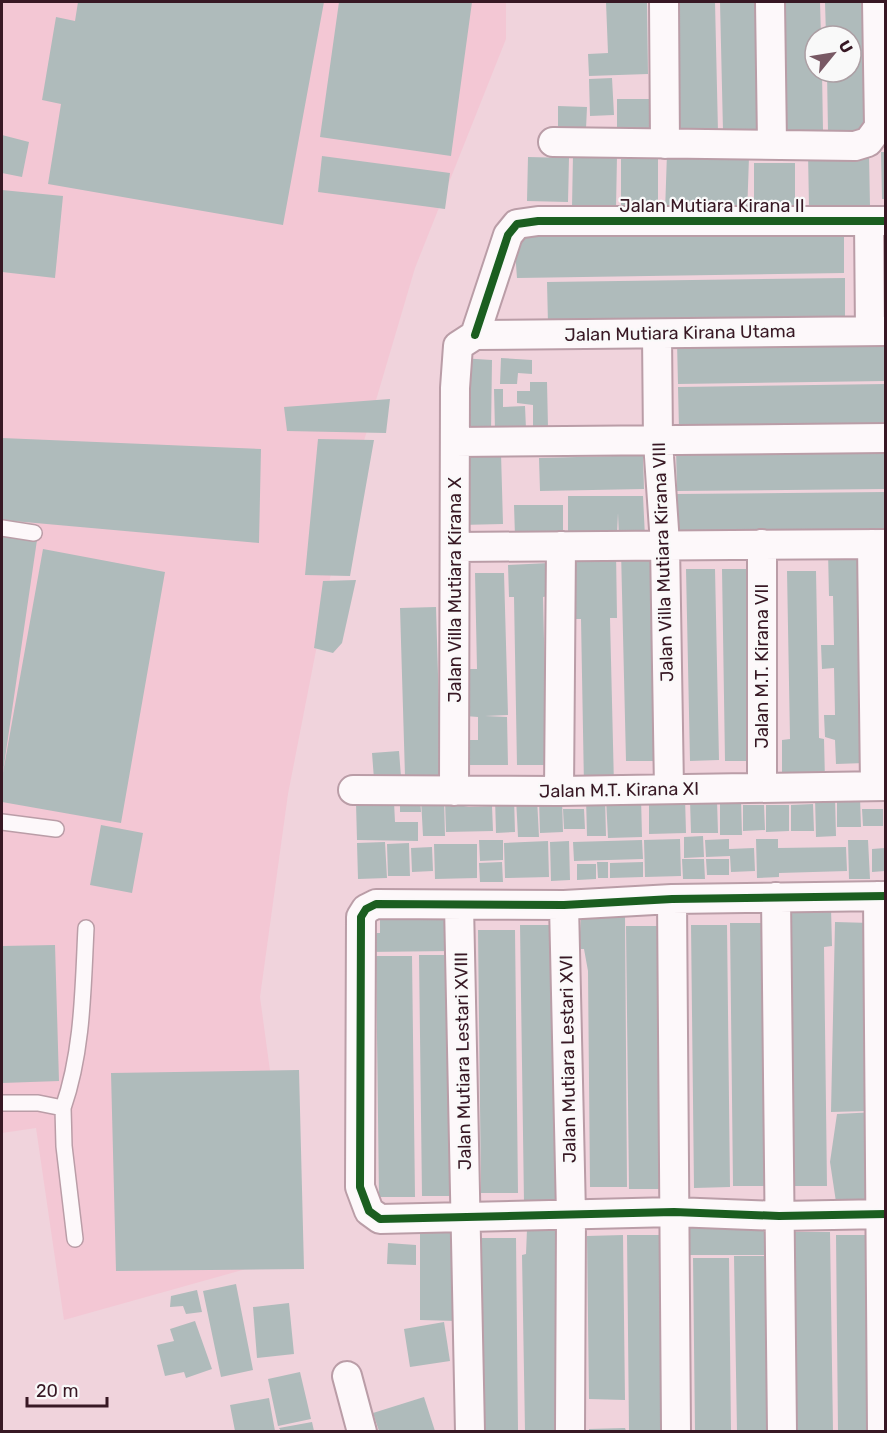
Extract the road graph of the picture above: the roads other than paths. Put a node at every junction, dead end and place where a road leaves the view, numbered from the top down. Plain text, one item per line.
1 (664, 2) edge
2 (770, 2) edge
3 (878, 2) edge
4 (882, 98) edge
5 (553, 142) dead end
6 (772, 143) junction
7 (665, 144) junction
8 (877, 221) edge
9 (878, 331) edge
10 (657, 334) junction
11 (475, 335) junction
12 (885, 438) edge
13 (658, 441) junction
14 (455, 442) junction
15 (2, 528) edge
16 (34, 533) dead end
17 (665, 544) junction
18 (762, 544) junction
19 (879, 544) edge
20 (561, 546) junction
21 (456, 547) junction
22 (880, 786) edge
23 (762, 787) junction
24 (669, 789) junction
25 (352, 790) dead end
26 (454, 791) junction
27 (559, 791) junction
28 (2, 822) edge
29 (56, 830) dead end
30 (882, 896) edge
31 (776, 897) junction
32 (672, 899) junction
33 (459, 905) junction
34 (564, 905) junction
35 (86, 928) dead end
36 (882, 1002) edge
37 (2, 1103) edge
38 (63, 1108) junction
39 (883, 1108) edge
40 (674, 1212) junction
41 (571, 1214) junction
42 (883, 1214) edge
43 (779, 1216) junction
44 (466, 1217) junction
45 (75, 1239) dead end
46 (347, 1376) dead end
47 (362, 1431) edge
48 (470, 1431) edge
49 (570, 1431) edge
50 (676, 1431) edge
51 (782, 1431) edge
52 (882, 1431) edge

1 - 7 street
2 - 6 street
3 - 4 street
4 - 6 street
5 - 7 street
6 - 7 street
8 - 9 street
8 - 11 street, Jalan Mutiara Kirana II
9 - 10 street, Jalan Mutiara Kirana Utama
10 - 11 street, Jalan Mutiara Kirana Utama
10 - 13 street, Jalan Villa Mutiara Kirana VIII
11 - 14 street, Jalan Villa Mutiara Kirana X
12 - 13 street
13 - 14 street
13 - 17 street, Jalan Villa Mutiara Kirana VIII
14 - 21 street, Jalan Villa Mutiara Kirana X
15 - 16 lane
17 - 18 street
17 - 20 street
17 - 24 street, Jalan Villa Mutiara Kirana VIII
18 - 19 street
18 - 23 street, Jalan M.T. Kirana VII
19 - 22 street
20 - 21 street
20 - 27 street
21 - 26 street, Jalan Villa Mutiara Kirana X
22 - 23 street, Jalan M.T. Kirana XI
23 - 24 street, Jalan M.T. Kirana XI
24 - 27 street, Jalan M.T. Kirana XI
25 - 26 street, Jalan M.T. Kirana XI
26 - 27 street, Jalan M.T. Kirana XI
28 - 29 lane
30 - 31 street
30 - 36 street
31 - 32 street
31 - 43 street
32 - 34 street
32 - 40 street
33 - 34 street
33 - 44 street, Jalan Mutiara Lestari XVIII
33 - 44 street
34 - 41 street, Jalan Mutiara Lestari XVI
35 - 38 lane
36 - 39 street
37 - 38 lane
38 - 45 lane
39 - 42 street
40 - 41 street
40 - 43 street
40 - 50 street
41 - 44 street
41 - 49 street, Jalan Mutiara Lestari XVI
42 - 43 street
42 - 52 street
43 - 51 street
44 - 48 street, Jalan Mutiara Lestari XVIII
46 - 47 street

